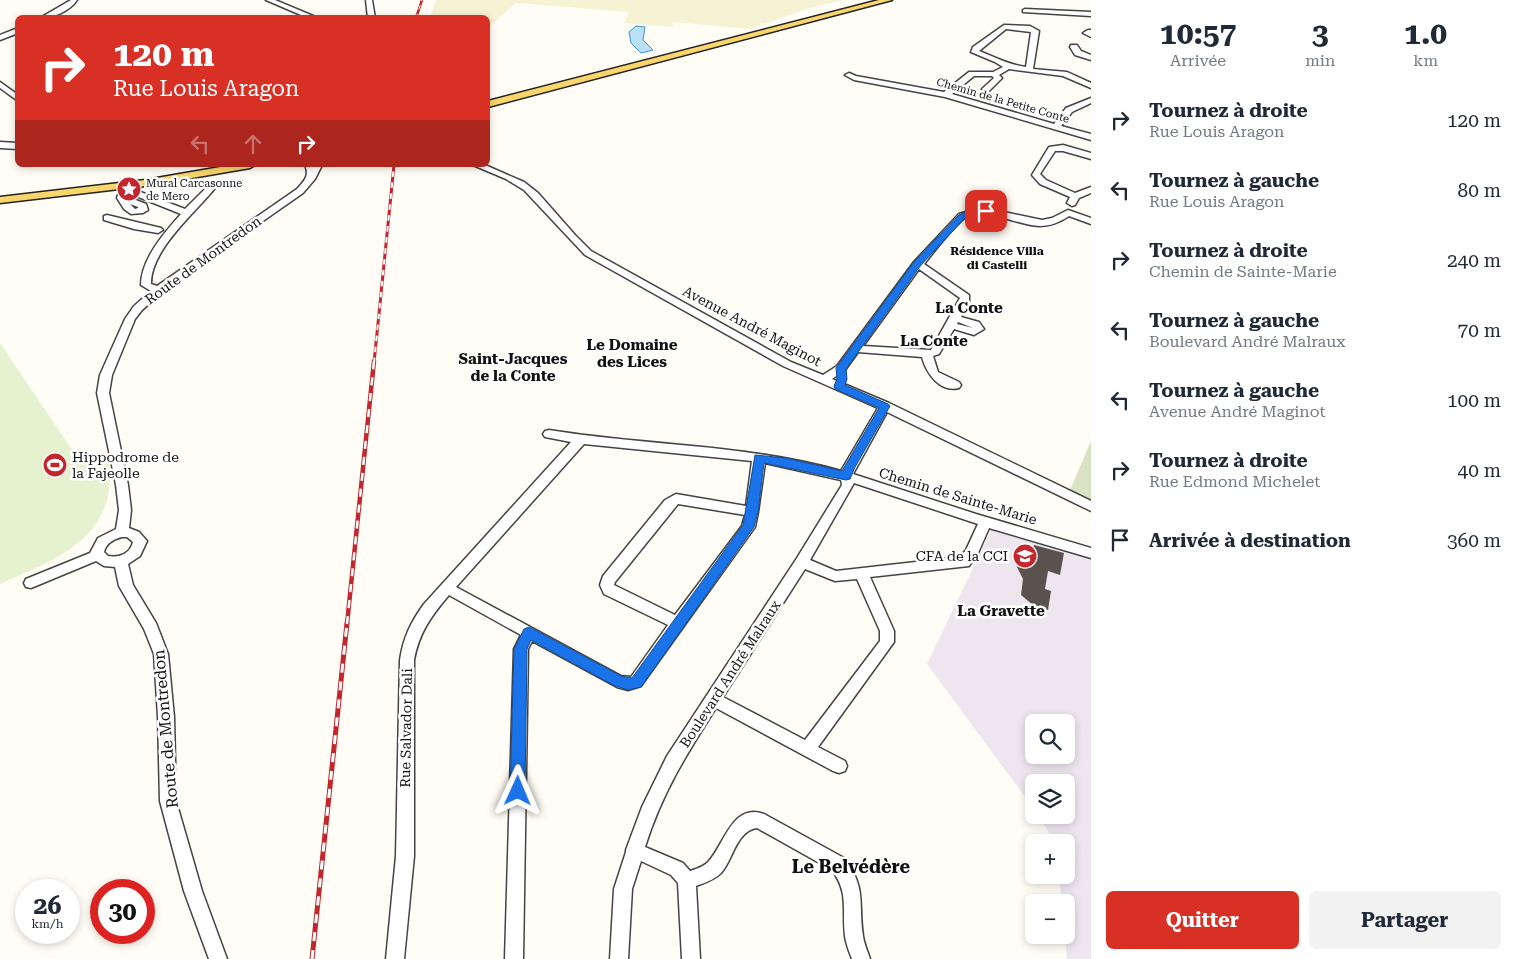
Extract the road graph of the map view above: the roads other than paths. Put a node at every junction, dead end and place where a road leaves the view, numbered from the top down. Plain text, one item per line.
1 (74, 0) edge
2 (269, 0) edge
3 (369, 0) edge
4 (888, 0) edge
5 (1025, 10) dead end
6 (1091, 14) edge
7 (50, 15) edge
8 (307, 15) edge
9 (372, 15) edge
10 (0, 30) edge
11 (14, 33) edge
12 (0, 38) edge
13 (1074, 47) dead end
14 (1091, 58) edge
15 (1008, 67) junction
16 (1029, 70) junction
17 (994, 74) junction
18 (849, 75) dead end
19 (0, 84) edge
20 (1091, 86) edge
21 (986, 89) dead end
22 (946, 95) junction
23 (15, 96) edge
24 (1091, 100) edge
25 (490, 103) edge
26 (1056, 127) junction
27 (1091, 137) edge
28 (0, 145) edge
29 (15, 146) edge
30 (1091, 156) edge
31 (236, 167) edge
32 (311, 167) edge
33 (317, 167) edge
34 (483, 167) edge
35 (311, 180) junction
36 (211, 188) dead end
37 (1091, 190) edge
38 (1075, 196) junction
39 (122, 198) dead end
40 (0, 200) edge
41 (187, 213) junction
42 (1068, 213) junction
43 (107, 218) dead end
44 (1091, 222) edge
45 (170, 232) junction
46 (918, 264) junction
47 (157, 290) junction
48 (855, 348) junction
49 (927, 354) junction
50 (835, 377) junction
51 (954, 385) dead end
52 (885, 406) junction
53 (549, 434) dead end
54 (580, 440) junction
55 (759, 458) junction
56 (846, 476) junction
57 (1091, 506) edge
58 (752, 512) junction
59 (985, 522) junction
60 (122, 532) junction
61 (1091, 553) edge
62 (98, 555) junction
63 (121, 561) junction
64 (802, 562) junction
65 (862, 574) junction
66 (31, 583) dead end
67 (447, 588) junction
68 (677, 623) junction
69 (529, 633) junction
70 (712, 698) junction
71 (808, 749) junction
72 (839, 766) dead end
73 (634, 850) junction
74 (687, 880) junction
75 (218, 959) edge
76 (395, 959) edge
77 (514, 959) edge
78 (619, 959) edge
79 (691, 959) edge
80 (861, 959) edge

1 - 7 street
2 - 8 street
3 - 9 street
4 - 25 main road
5 - 6 street
10 - 11 street
11 - 12 street
13 - 14 street
15 - 16 street
15 - 16 street
15 - 17 street
16 - 20 street
17 - 21 street
17 - 22 street
18 - 22 street, Chemin de la Petite Conte
19 - 23 street
22 - 26 street, Chemin de la Petite Conte
24 - 26 street
26 - 27 street, Chemin de la Petite Conte
28 - 29 street
30 - 38 street
31 - 40 main road
32 - 35 street
33 - 35 street
34 - 50 street, Avenue André Maginot
35 - 47 street, Route de Montredon
36 - 41 street
37 - 38 street
38 - 42 street
39 - 41 street
41 - 45 street
42 - 44 street
42 - 46 street
43 - 45 street
45 - 47 street
46 - 48 street
46 - 49 street
47 - 60 street, Route de Montredon
48 - 49 street
48 - 50 street
49 - 51 street
50 - 52 street, Avenue André Maginot
52 - 56 street, Boulevard André Malraux
52 - 57 street, Avenue André Maginot
53 - 54 street, Chemin de Sainte-Marie
54 - 55 street, Chemin de Sainte-Marie
54 - 67 street, Rue Salvador Dali
55 - 56 street, Chemin de Sainte-Marie
55 - 58 street
56 - 59 street, Chemin de Sainte-Marie
56 - 64 street, Boulevard André Malraux
58 - 68 street
58 - 68 street
59 - 61 street, Chemin de Sainte-Marie
59 - 65 street
60 - 62 street
60 - 63 street
62 - 63 street
62 - 66 street
63 - 75 street, Route de Montredon
64 - 65 street
64 - 70 street, Boulevard André Malraux
65 - 71 street
67 - 69 street
67 - 76 street, Rue Salvador Dali
68 - 69 street
69 - 77 street
70 - 71 street
70 - 73 street, Boulevard André Malraux
71 - 72 street
73 - 74 street
73 - 78 street, Boulevard André Malraux
74 - 79 street
74 - 80 street

